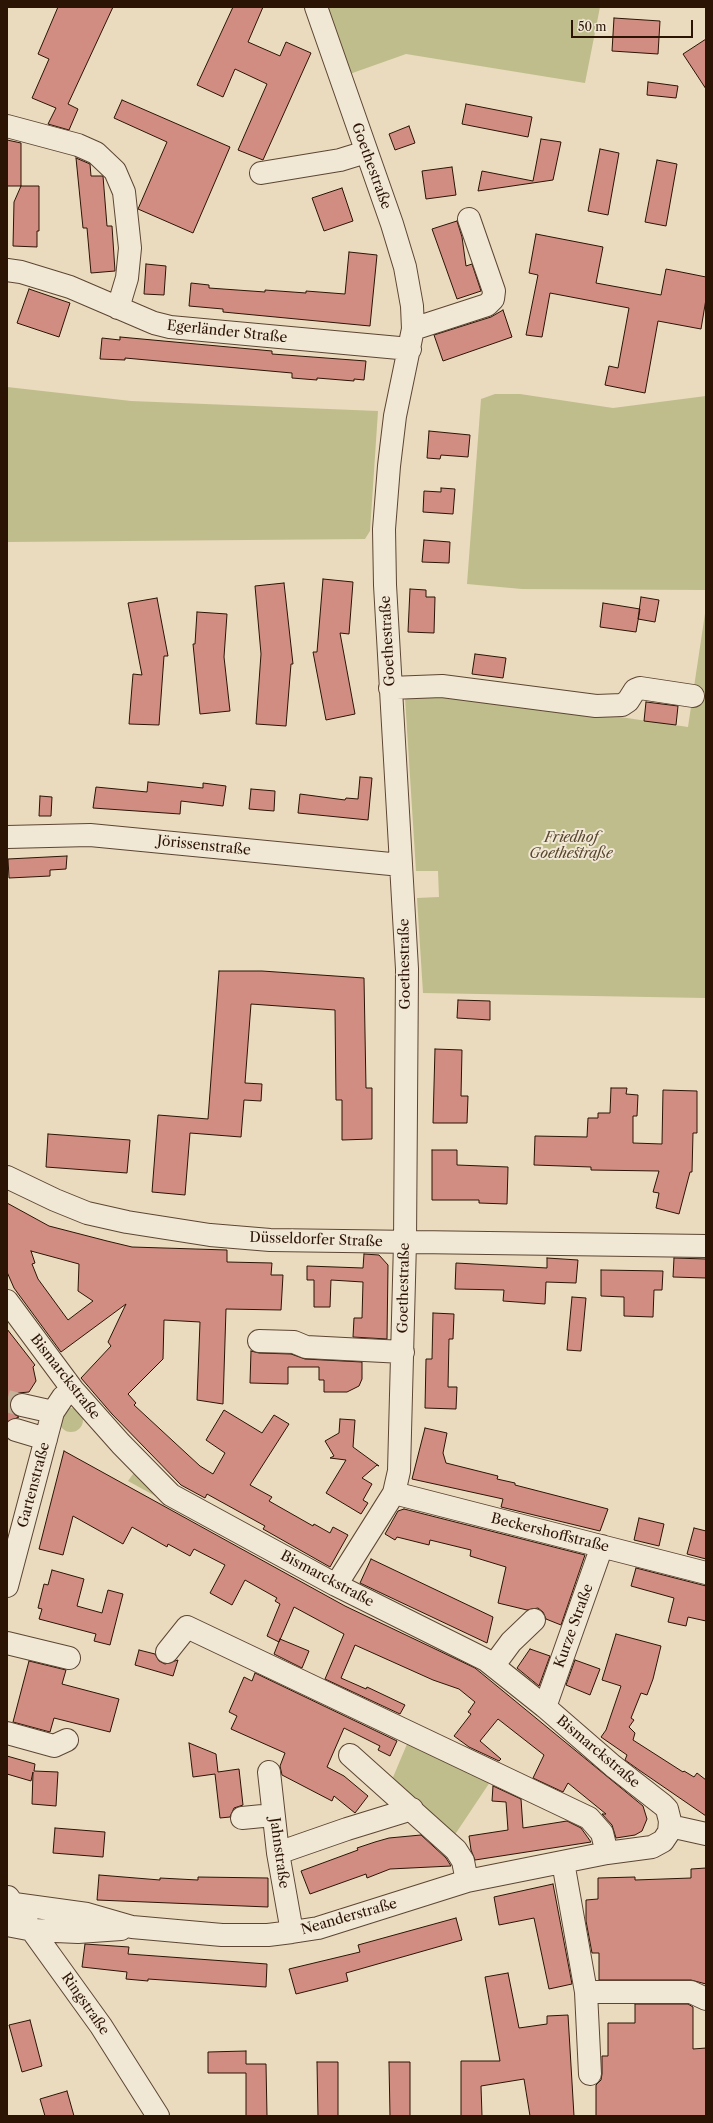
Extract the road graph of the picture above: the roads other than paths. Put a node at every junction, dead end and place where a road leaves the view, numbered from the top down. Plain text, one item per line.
1 (316, 7) edge
2 (7, 126) edge
3 (366, 152) junction
4 (261, 173) dead end
5 (470, 219) dead end
6 (7, 270) edge
7 (118, 308) junction
8 (411, 339) junction
9 (390, 688) junction
10 (693, 696) dead end
11 (7, 837) edge
12 (401, 865) junction
13 (7, 1177) edge
14 (405, 1242) junction
15 (706, 1246) edge
16 (7, 1301) edge
17 (258, 1341) dead end
18 (402, 1352) junction
19 (73, 1390) junction
20 (22, 1405) tunnel mouth
21 (53, 1412) junction
22 (16, 1430) dead end
23 (46, 1439) junction
24 (394, 1493) junction
25 (602, 1546) junction
26 (706, 1573) edge
27 (336, 1585) junction
28 (7, 1586) edge
29 (534, 1620) dead end
30 (7, 1643) edge
31 (167, 1652) dead end
32 (69, 1658) dead end
33 (494, 1665) junction
34 (545, 1707) junction
35 (7, 1733) edge
36 (67, 1740) dead end
37 (350, 1755) dead end
38 (269, 1772) dead end
39 (412, 1809) junction
40 (273, 1815) junction
41 (242, 1818) dead end
42 (670, 1826) junction
43 (706, 1834) edge
44 (278, 1853) junction
45 (607, 1853) junction
46 (563, 1862) junction
47 (467, 1882) junction
48 (9, 1901) edge
49 (7, 1925) edge
50 (132, 1927) junction
51 (33, 1930) junction
52 (292, 1932) junction
53 (586, 1992) junction
54 (698, 1996) edge
55 (590, 2074) dead end
56 (158, 2116) edge

1 - 3 street, Goethestraße
2 - 7 street
3 - 4 street
3 - 8 street, Goethestraße
5 - 8 street
6 - 7 street, Egerländer Straße
7 - 8 street, Egerländer Straße
8 - 9 street, Goethestraße
9 - 10 street
9 - 12 street, Goethestraße
11 - 12 street, Jörissenstraße
12 - 14 street, Goethestraße
13 - 14 street, Düsseldorfer Straße
14 - 15 street, Düsseldorfer Straße
14 - 18 street, Goethestraße
16 - 19 street, Bismarckstraße
17 - 18 street
18 - 24 street, Goethestraße
19 - 21 street, Gartenstraße
19 - 27 street, Bismarckstraße
20 - 21 street
21 - 23 street, Gartenstraße
22 - 23 street
23 - 28 street, Gartenstraße
24 - 25 street, Beckershoffstraße
24 - 27 street, Goethestraße
25 - 26 street, Beckershoffstraße
25 - 34 street, Kurze Straße
27 - 33 street, Bismarckstraße
29 - 33 street
30 - 32 street
31 - 45 street
33 - 34 street, Bismarckstraße
34 - 42 street, Bismarckstraße
35 - 36 street
37 - 39 street
38 - 40 street, Jahnstraße
39 - 44 street
39 - 47 street
40 - 41 street
40 - 44 street, Jahnstraße
42 - 43 street
42 - 45 street, Neanderstraße
44 - 52 street, Jahnstraße
45 - 46 street, Neanderstraße
46 - 47 street, Neanderstraße
46 - 53 street
47 - 52 street, Neanderstraße
48 - 50 street, Neanderstraße
48 - 51 street, Ringstraße
49 - 51 street, Neanderstraße
50 - 51 street, Neanderstraße
50 - 52 street, Neanderstraße
51 - 56 street, Ringstraße
53 - 54 street
53 - 55 street

